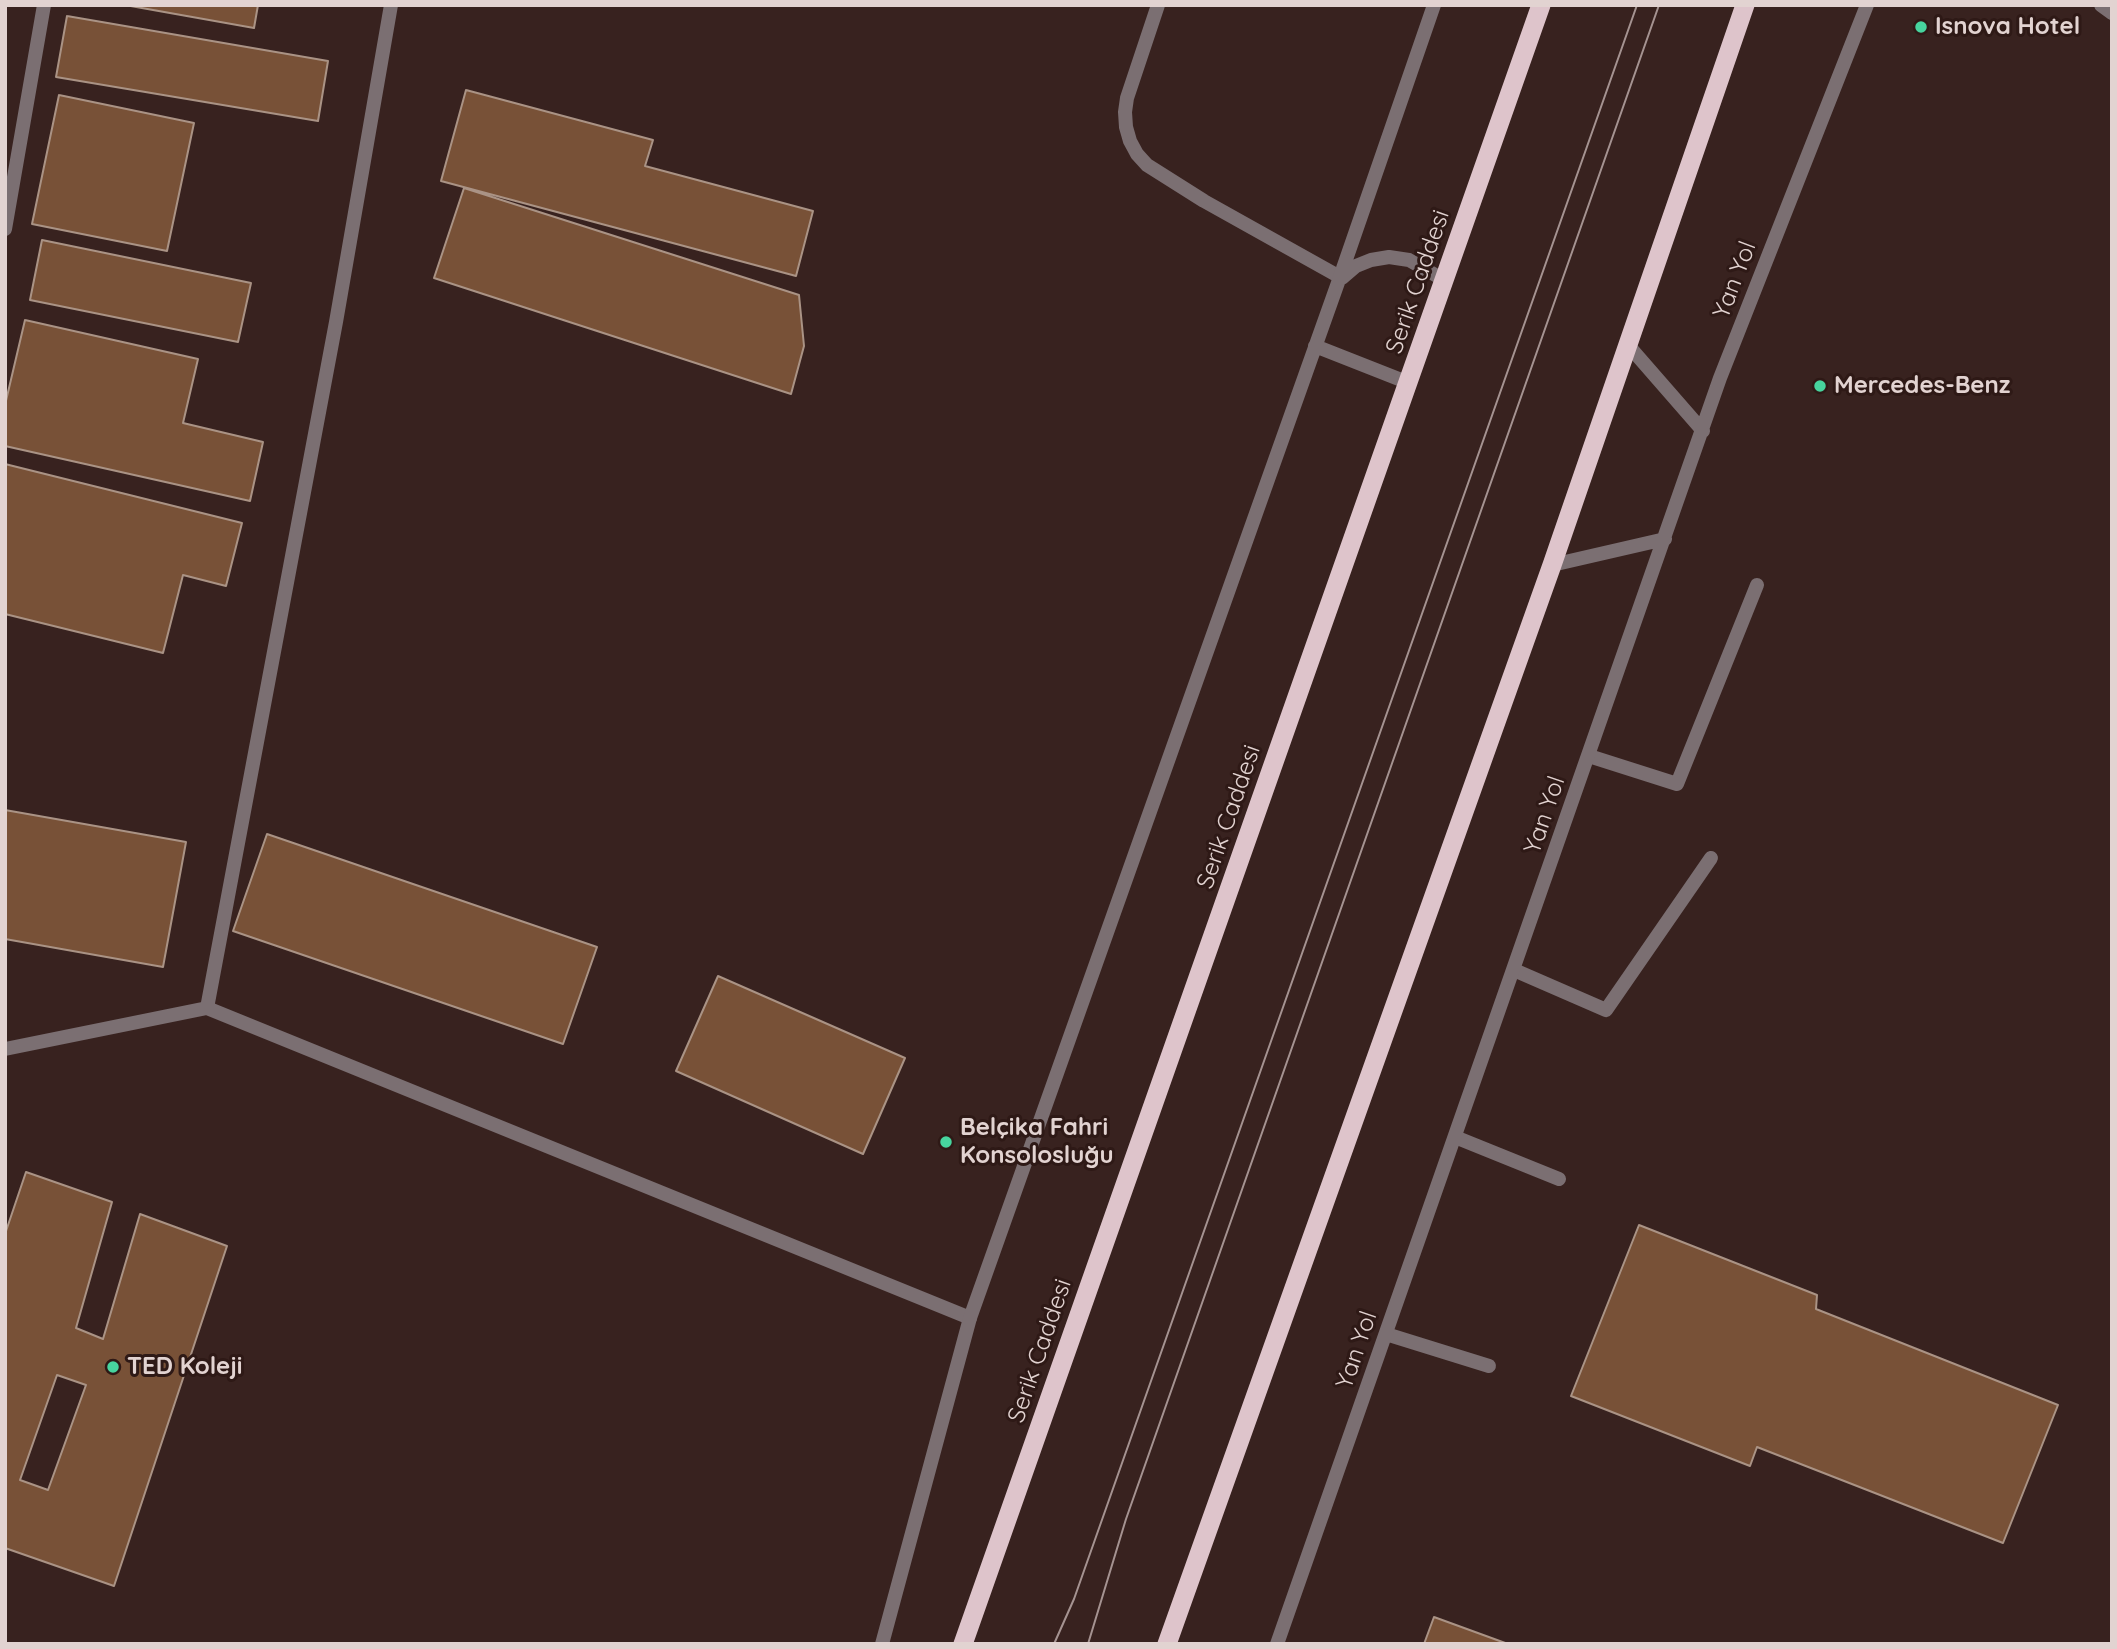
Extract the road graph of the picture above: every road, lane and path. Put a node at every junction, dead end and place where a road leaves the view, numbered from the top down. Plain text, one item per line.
1 (44, 5) edge
2 (391, 5) edge
3 (1158, 5) edge
4 (1433, 5) edge
5 (1541, 5) edge
6 (1745, 5) edge
7 (1867, 5) edge
8 (2101, 5) edge
9 (2112, 13) edge
10 (5, 229) edge
11 (1340, 277) junction
12 (1444, 280) junction
13 (1628, 345) junction
14 (1315, 346) junction
15 (1409, 383) junction
16 (1703, 431) junction
17 (1665, 539) junction
18 (1552, 565) junction
19 (1757, 584) dead end
20 (1589, 756) junction
21 (1711, 858) dead end
22 (1514, 970) junction
23 (207, 1008) junction
24 (5, 1049) edge
25 (1455, 1137) junction
26 (1559, 1179) dead end
27 (970, 1318) junction
28 (1386, 1334) junction
29 (1489, 1366) dead end
30 (882, 1644) edge
31 (963, 1644) edge
32 (1167, 1644) edge
33 (1277, 1644) edge

1 - 10 street
2 - 23 street
3 - 11 street
4 - 11 street
5 - 12 highway, Serik Caddesi
6 - 13 highway
7 - 16 street, Yan Yol
8 - 9 street
11 - 12 street
11 - 14 street
12 - 15 highway, Serik Caddesi
13 - 16 street
13 - 18 highway
14 - 15 street
14 - 27 street
15 - 31 highway, Serik Caddesi
16 - 17 street, Yan Yol
17 - 18 street
17 - 20 street, Yan Yol
18 - 32 highway
19 - 20 street
20 - 22 street, Yan Yol
21 - 22 street
22 - 25 street, Yan Yol
23 - 24 street
23 - 27 street
25 - 26 street
25 - 28 street, Yan Yol
27 - 30 street
28 - 29 street
28 - 33 street, Yan Yol

